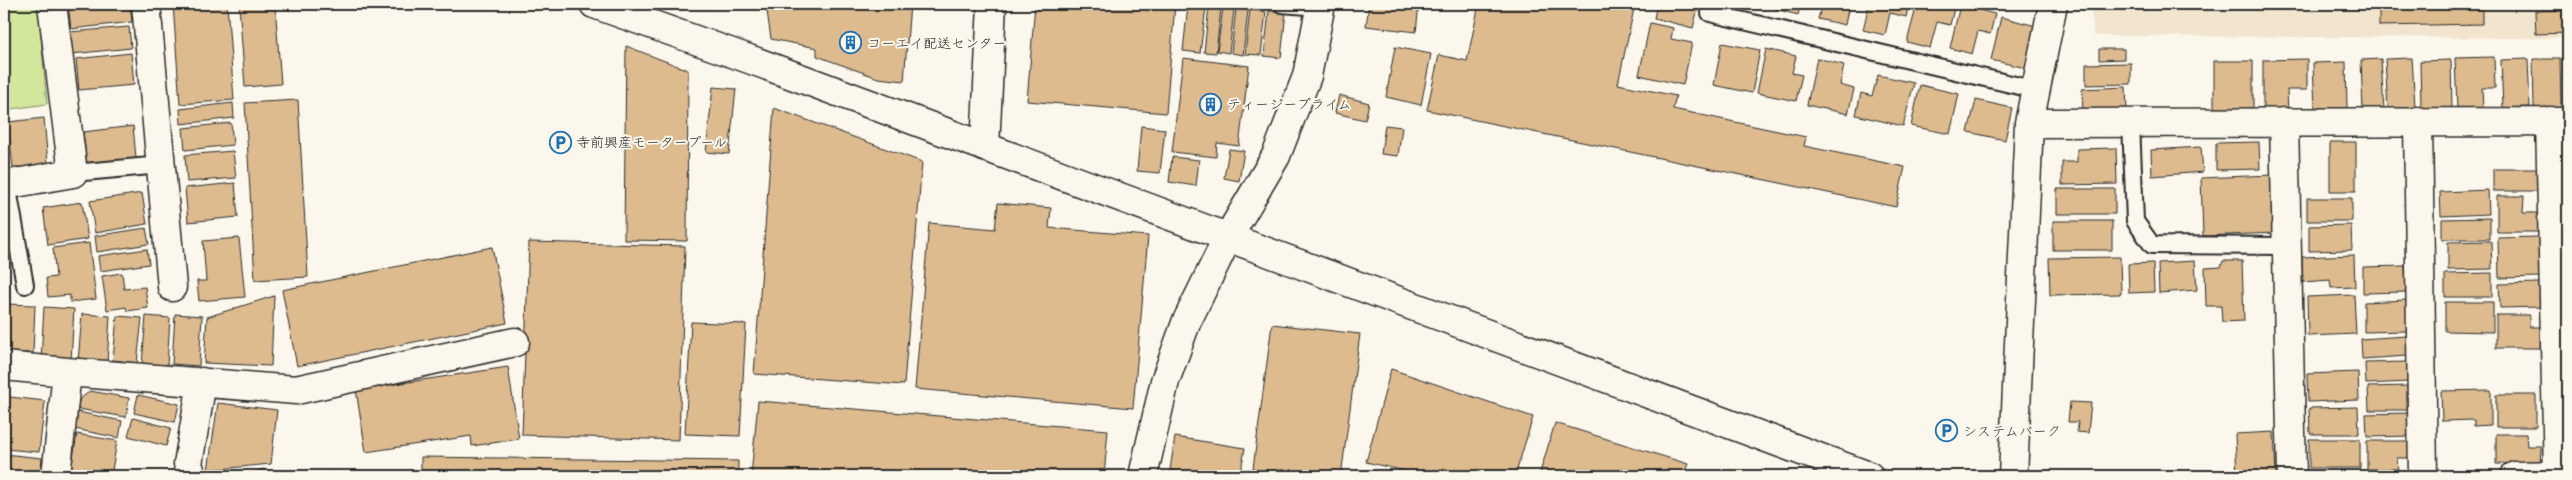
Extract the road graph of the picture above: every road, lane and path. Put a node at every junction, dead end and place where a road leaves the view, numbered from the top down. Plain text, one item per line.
1 (52, 4) edge
2 (146, 4) edge
3 (594, 4) edge
4 (992, 4) edge
5 (1282, 4) edge
6 (2053, 4) edge
7 (1320, 6) edge
8 (1710, 12) dead end
9 (2036, 90) junction
10 (2284, 122) junction
11 (2418, 122) junction
12 (2559, 122) edge
13 (2030, 123) junction
14 (2131, 123) junction
15 (985, 148) junction
16 (161, 164) junction
17 (73, 173) junction
18 (5, 184) edge
19 (1227, 239) junction
20 (2286, 246) junction
21 (25, 285) dead end
22 (172, 287) dead end
23 (515, 342) dead end
24 (4, 366) edge
25 (67, 372) junction
26 (202, 382) junction
27 (2563, 475) edge
28 (56, 476) edge
29 (192, 476) edge
30 (1142, 476) edge
31 (1869, 476) edge
32 (2013, 476) edge
33 (2292, 476) edge
34 (2422, 476) edge
35 (2515, 476) edge

1 - 17 street
2 - 16 street
3 - 15 street
4 - 15 street
5 - 7 lane
6 - 9 street
7 - 19 street
8 - 9 lane
9 - 13 street
10 - 11 street
10 - 14 street
10 - 20 street
11 - 12 street
11 - 34 street
12 - 27 street
13 - 14 street
13 - 32 street
14 - 20 lane
15 - 19 street
16 - 17 lane
16 - 22 street
17 - 18 street
18 - 21 lane
19 - 30 street
19 - 31 street
20 - 33 street
23 - 26 street
24 - 25 street
25 - 26 street
25 - 28 street
26 - 29 street
27 - 35 street

